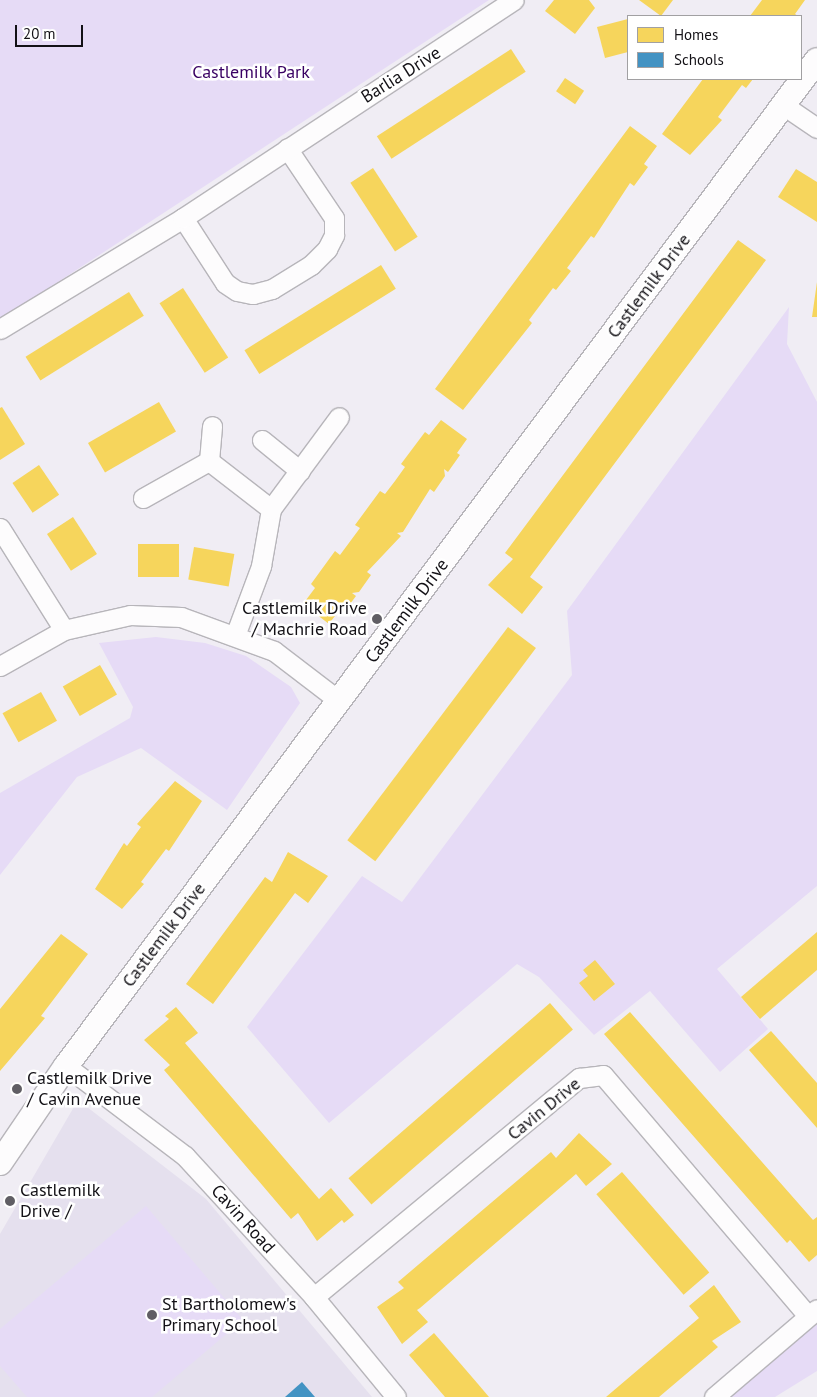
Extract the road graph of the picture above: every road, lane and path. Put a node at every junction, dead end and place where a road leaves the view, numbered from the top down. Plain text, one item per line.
1 (514, 0) edge
2 (817, 60) edge
3 (802, 80) edge
4 (802, 80) edge
5 (783, 105) junction
6 (817, 128) edge
7 (287, 148) junction
8 (183, 218) junction
9 (0, 329) edge
10 (339, 417) dead end
11 (212, 426) dead end
12 (262, 440) dead end
13 (209, 461) junction
14 (300, 471) junction
15 (143, 498) dead end
16 (271, 509) junction
17 (0, 528) edge
18 (64, 630) junction
19 (236, 633) junction
20 (0, 666) edge
21 (338, 700) junction
22 (66, 1066) junction
23 (0, 1163) edge
24 (314, 1297) junction
25 (813, 1312) edge
26 (396, 1397) edge
27 (714, 1397) edge

1 - 7 street, Barlia Drive
2 - 3 street, Castlemilk Drive
4 - 5 street, Castlemilk Drive
5 - 6 street
5 - 21 street, Castlemilk Drive
7 - 8 street, Barlia Drive
7 - 8 street
8 - 9 street, Barlia Drive
10 - 14 street
11 - 13 street
12 - 14 street
13 - 15 street
13 - 16 street
14 - 16 street
16 - 19 street
17 - 18 street
18 - 19 street
18 - 20 street
19 - 21 street
21 - 22 street, Castlemilk Drive
22 - 23 street, Castlemilk Drive
22 - 24 street, Cavin Road
24 - 25 street, Cavin Drive
24 - 26 street, Cavin Road
25 - 27 street

